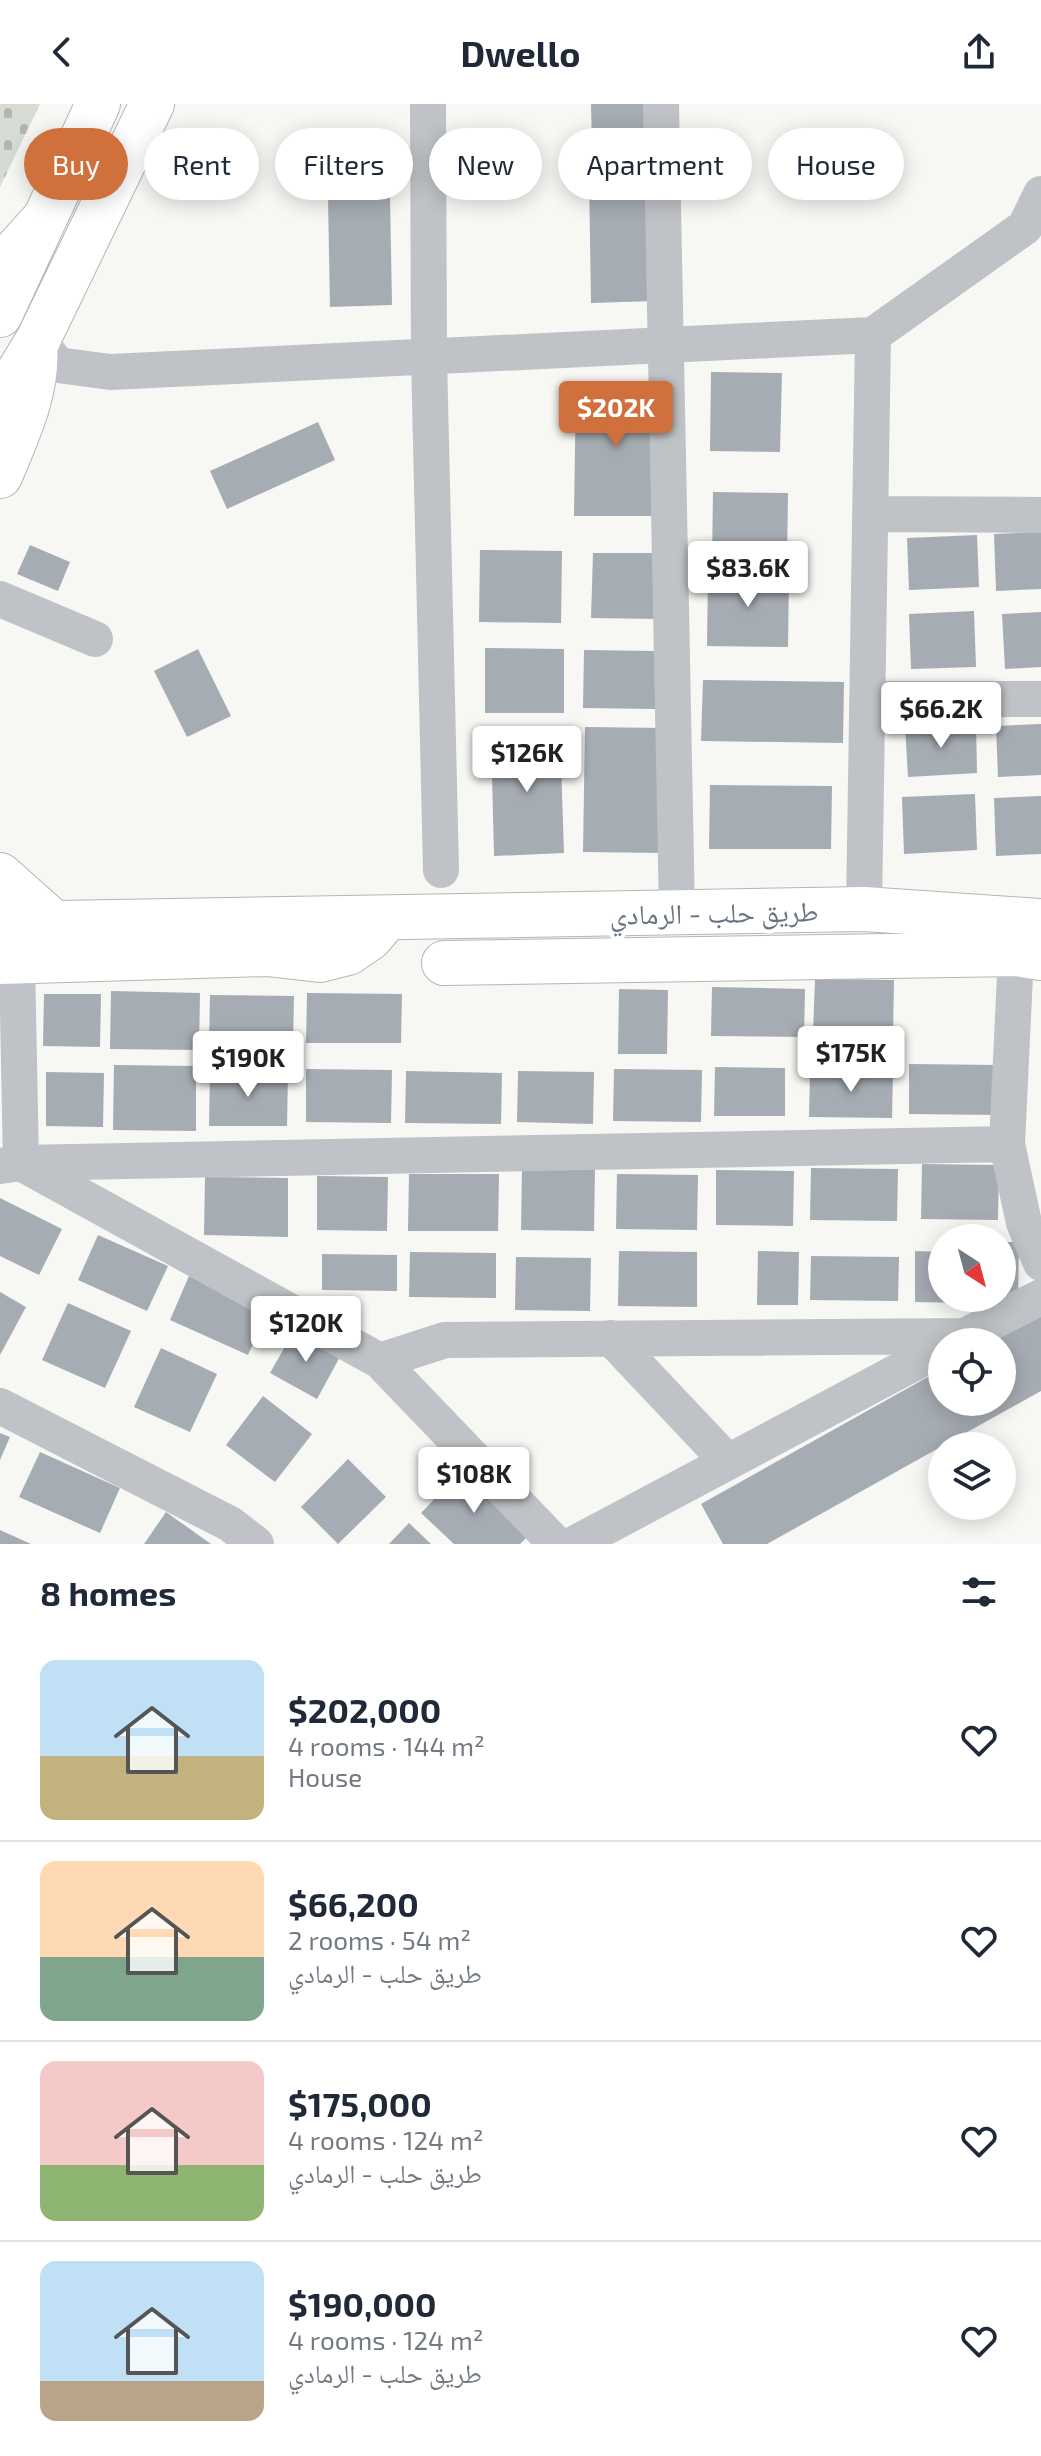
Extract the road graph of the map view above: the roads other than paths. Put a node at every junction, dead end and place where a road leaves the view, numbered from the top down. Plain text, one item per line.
1 (98, 104) edge
2 (152, 104) edge
3 (428, 104) edge
4 (661, 104) edge
5 (1041, 194) edge
6 (43, 220) junction
7 (0, 268) edge
8 (0, 315) edge
9 (873, 335) junction
10 (36, 342) junction
11 (666, 345) junction
12 (429, 357) junction
13 (0, 402) edge
14 (0, 476) edge
15 (871, 514) junction
16 (1041, 515) edge
17 (0, 599) edge
18 (95, 639) dead end
19 (867, 699) junction
20 (1041, 699) edge
21 (441, 870) dead end
22 (0, 875) edge
23 (864, 909) junction
24 (677, 913) junction
25 (541, 916) junction
26 (387, 918) junction
27 (55, 924) junction
28 (1033, 944) edge
29 (6, 949) edge
30 (544, 961) junction
31 (444, 963) dead end
32 (1007, 1144) junction
33 (11, 1164) edge
34 (1041, 1263) edge
35 (1041, 1297) edge
36 (981, 1328) edge
37 (611, 1338) junction
38 (928, 1342) edge
39 (928, 1356) edge
40 (380, 1361) junction
41 (0, 1406) edge
42 (728, 1462) junction
43 (256, 1544) edge
44 (556, 1544) edge
45 (574, 1544) edge

1 - 6 main road
2 - 10 main road
3 - 12 street
4 - 11 street
5 - 9 street
6 - 7 main road
6 - 8 main road
9 - 11 street
9 - 15 street
10 - 12 street
10 - 13 main road
10 - 14 main road
11 - 12 street
11 - 24 street
12 - 21 street
15 - 16 street
15 - 19 street
17 - 18 street
19 - 20 street
19 - 23 street
22 - 27 main road
23 - 24 main road, طريق حلب - الرمادي
23 - 28 main road, طريق حلب - الرمادي
24 - 25 main road, طريق حلب - الرمادي
25 - 26 main road, طريق حلب - الرمادي
25 - 30 main road
26 - 27 main road, طريق حلب - الرمادي
26 - 29 main road
27 - 29 main road, طريق حلب - الرمادي
28 - 30 main road, طريق حلب - الرمادي
28 - 32 street
29 - 33 street
30 - 31 main road, طريق حلب - الرمادي
32 - 33 street
32 - 34 street
33 - 40 street
35 - 36 street
37 - 38 street
37 - 40 street
37 - 42 street
39 - 42 street
40 - 44 street
41 - 43 street
42 - 45 street

